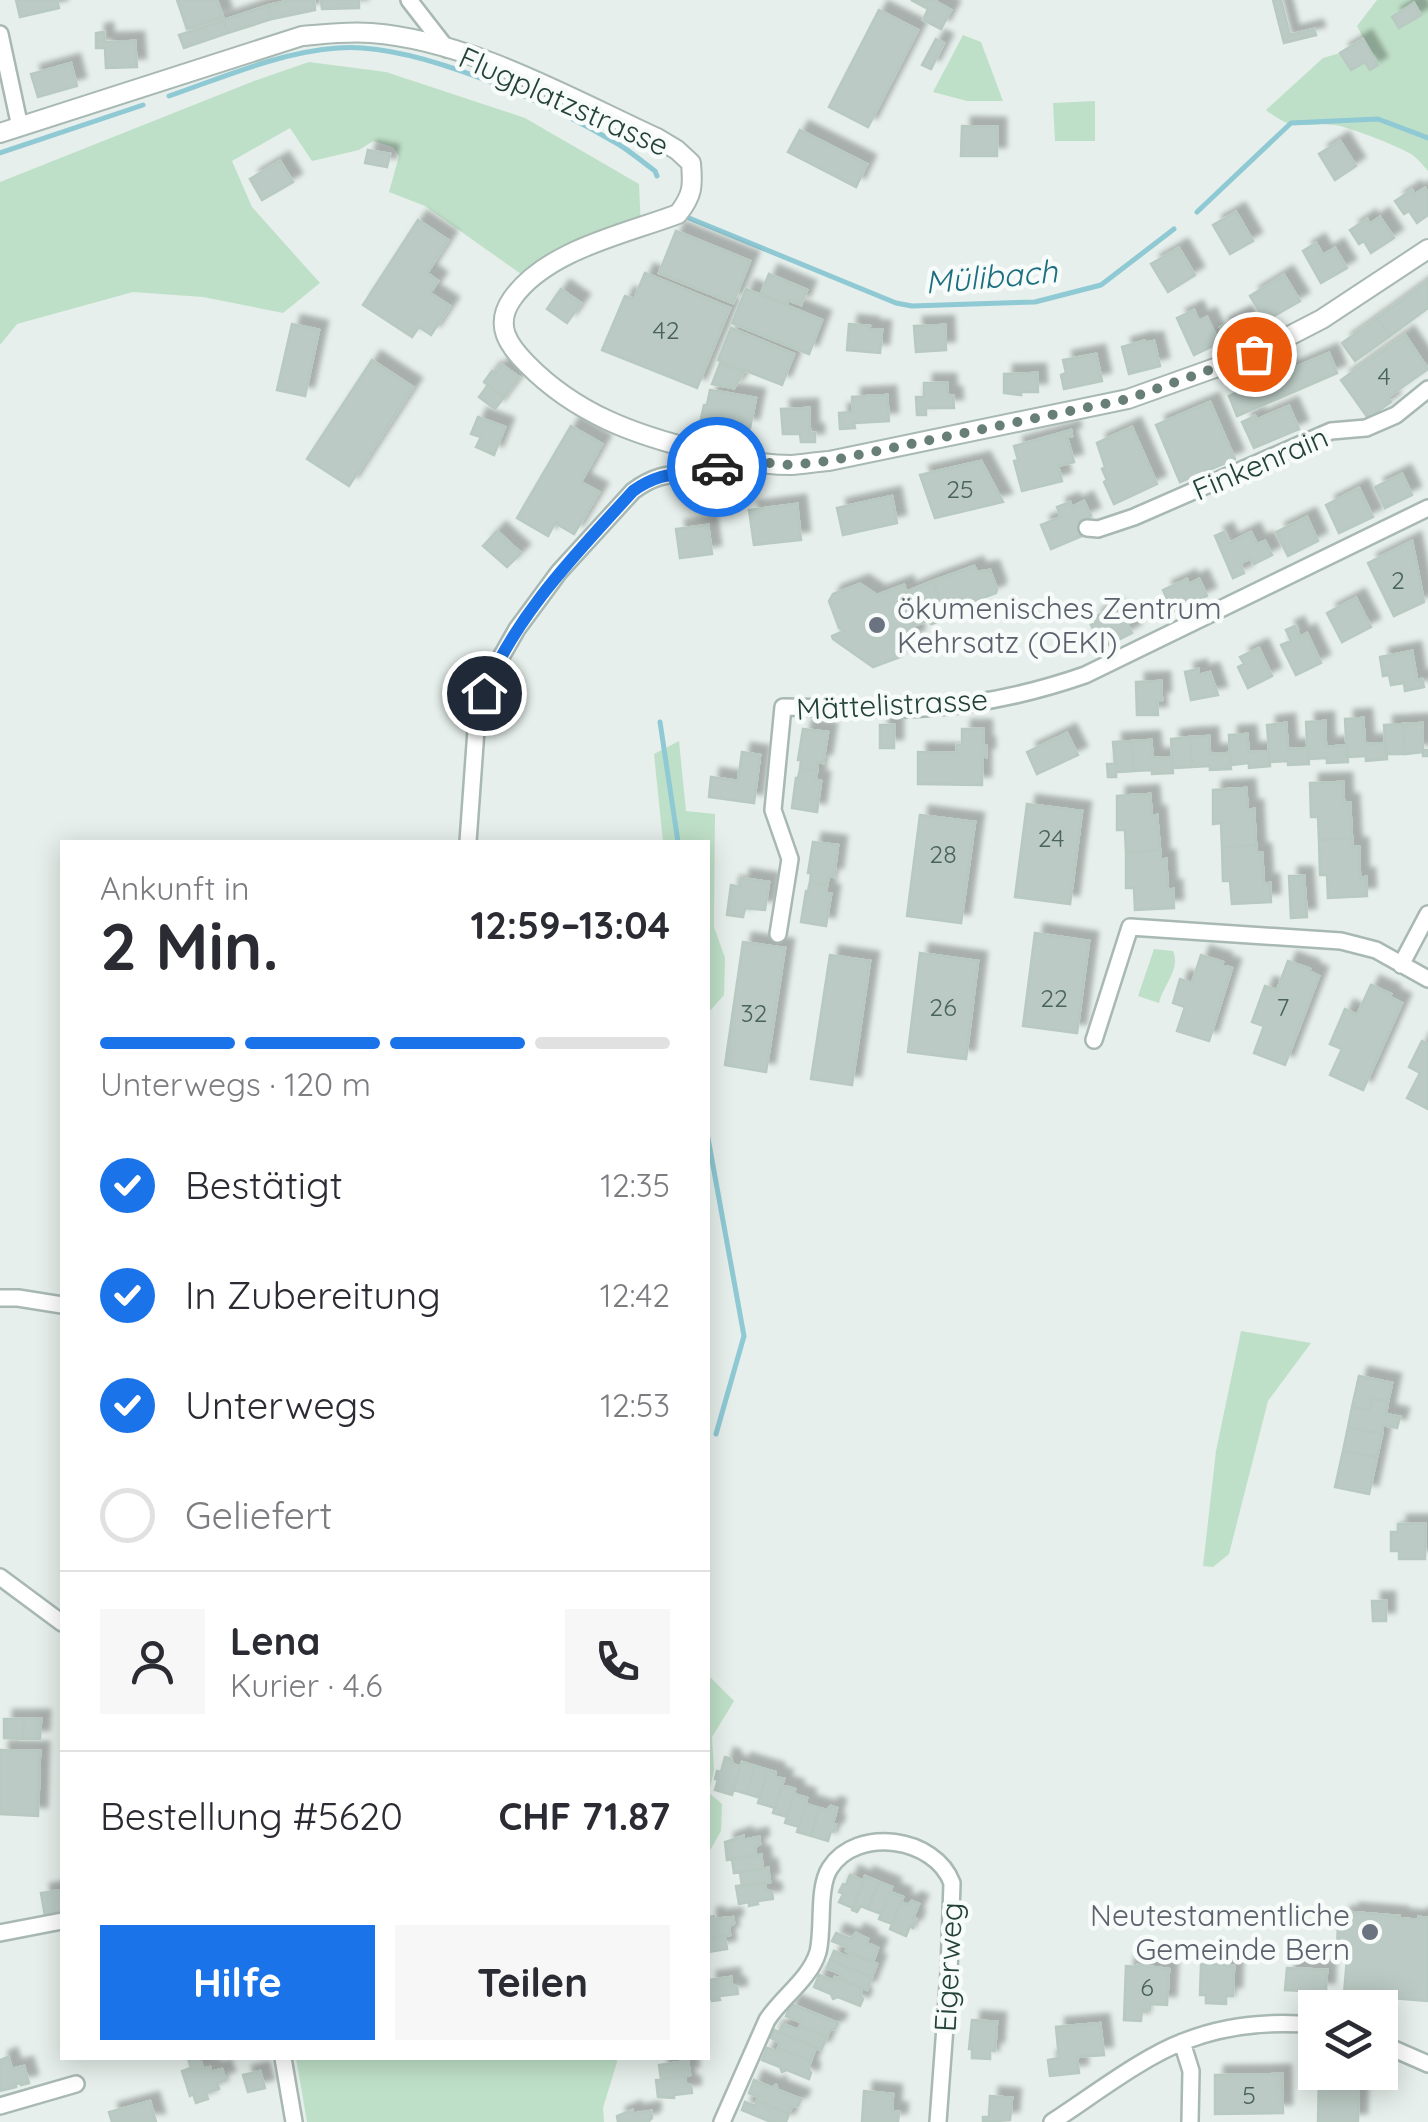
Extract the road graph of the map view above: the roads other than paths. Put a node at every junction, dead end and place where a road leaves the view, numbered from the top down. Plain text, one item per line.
1 (408, 0) edge
2 (0, 34) edge
3 (447, 49) junction
4 (20, 126) junction
5 (0, 133) edge
6 (1428, 249) edge
7 (1428, 389) edge
8 (737, 460) junction
9 (1428, 508) edge
10 (1087, 528) dead end
11 (468, 840) edge
12 (1428, 914) edge
13 (778, 934) dead end
14 (1401, 965) junction
15 (1428, 979) edge
16 (1094, 1040) dead end
17 (0, 1298) edge
18 (60, 1305) edge
19 (0, 1577) edge
20 (60, 1622) edge
21 (60, 1921) edge
22 (0, 1932) edge
23 (1298, 2025) edge
24 (1182, 2042) junction
25 (1398, 2052) edge
26 (283, 2060) edge
27 (1428, 2064) edge
28 (76, 2084) dead end
29 (0, 2106) edge
30 (294, 2122) edge
31 (722, 2122) edge
32 (938, 2122) edge
33 (1052, 2122) edge
34 (1190, 2122) edge

1 - 3 street
2 - 4 street
3 - 4 street, Flugplatzstrasse
3 - 8 street, Flugplatzstrasse
4 - 5 street, Flugplatzstrasse
6 - 8 street, Flugplatzstrasse
7 - 10 street, Finkenrain
8 - 11 street
9 - 13 street, Mättelistrasse
12 - 14 street
14 - 15 street
14 - 16 street
17 - 18 street
19 - 20 street
21 - 22 street
23 - 24 street
24 - 33 street
24 - 34 street
25 - 27 street
26 - 30 street
28 - 29 street
31 - 32 street, Eigerweg

